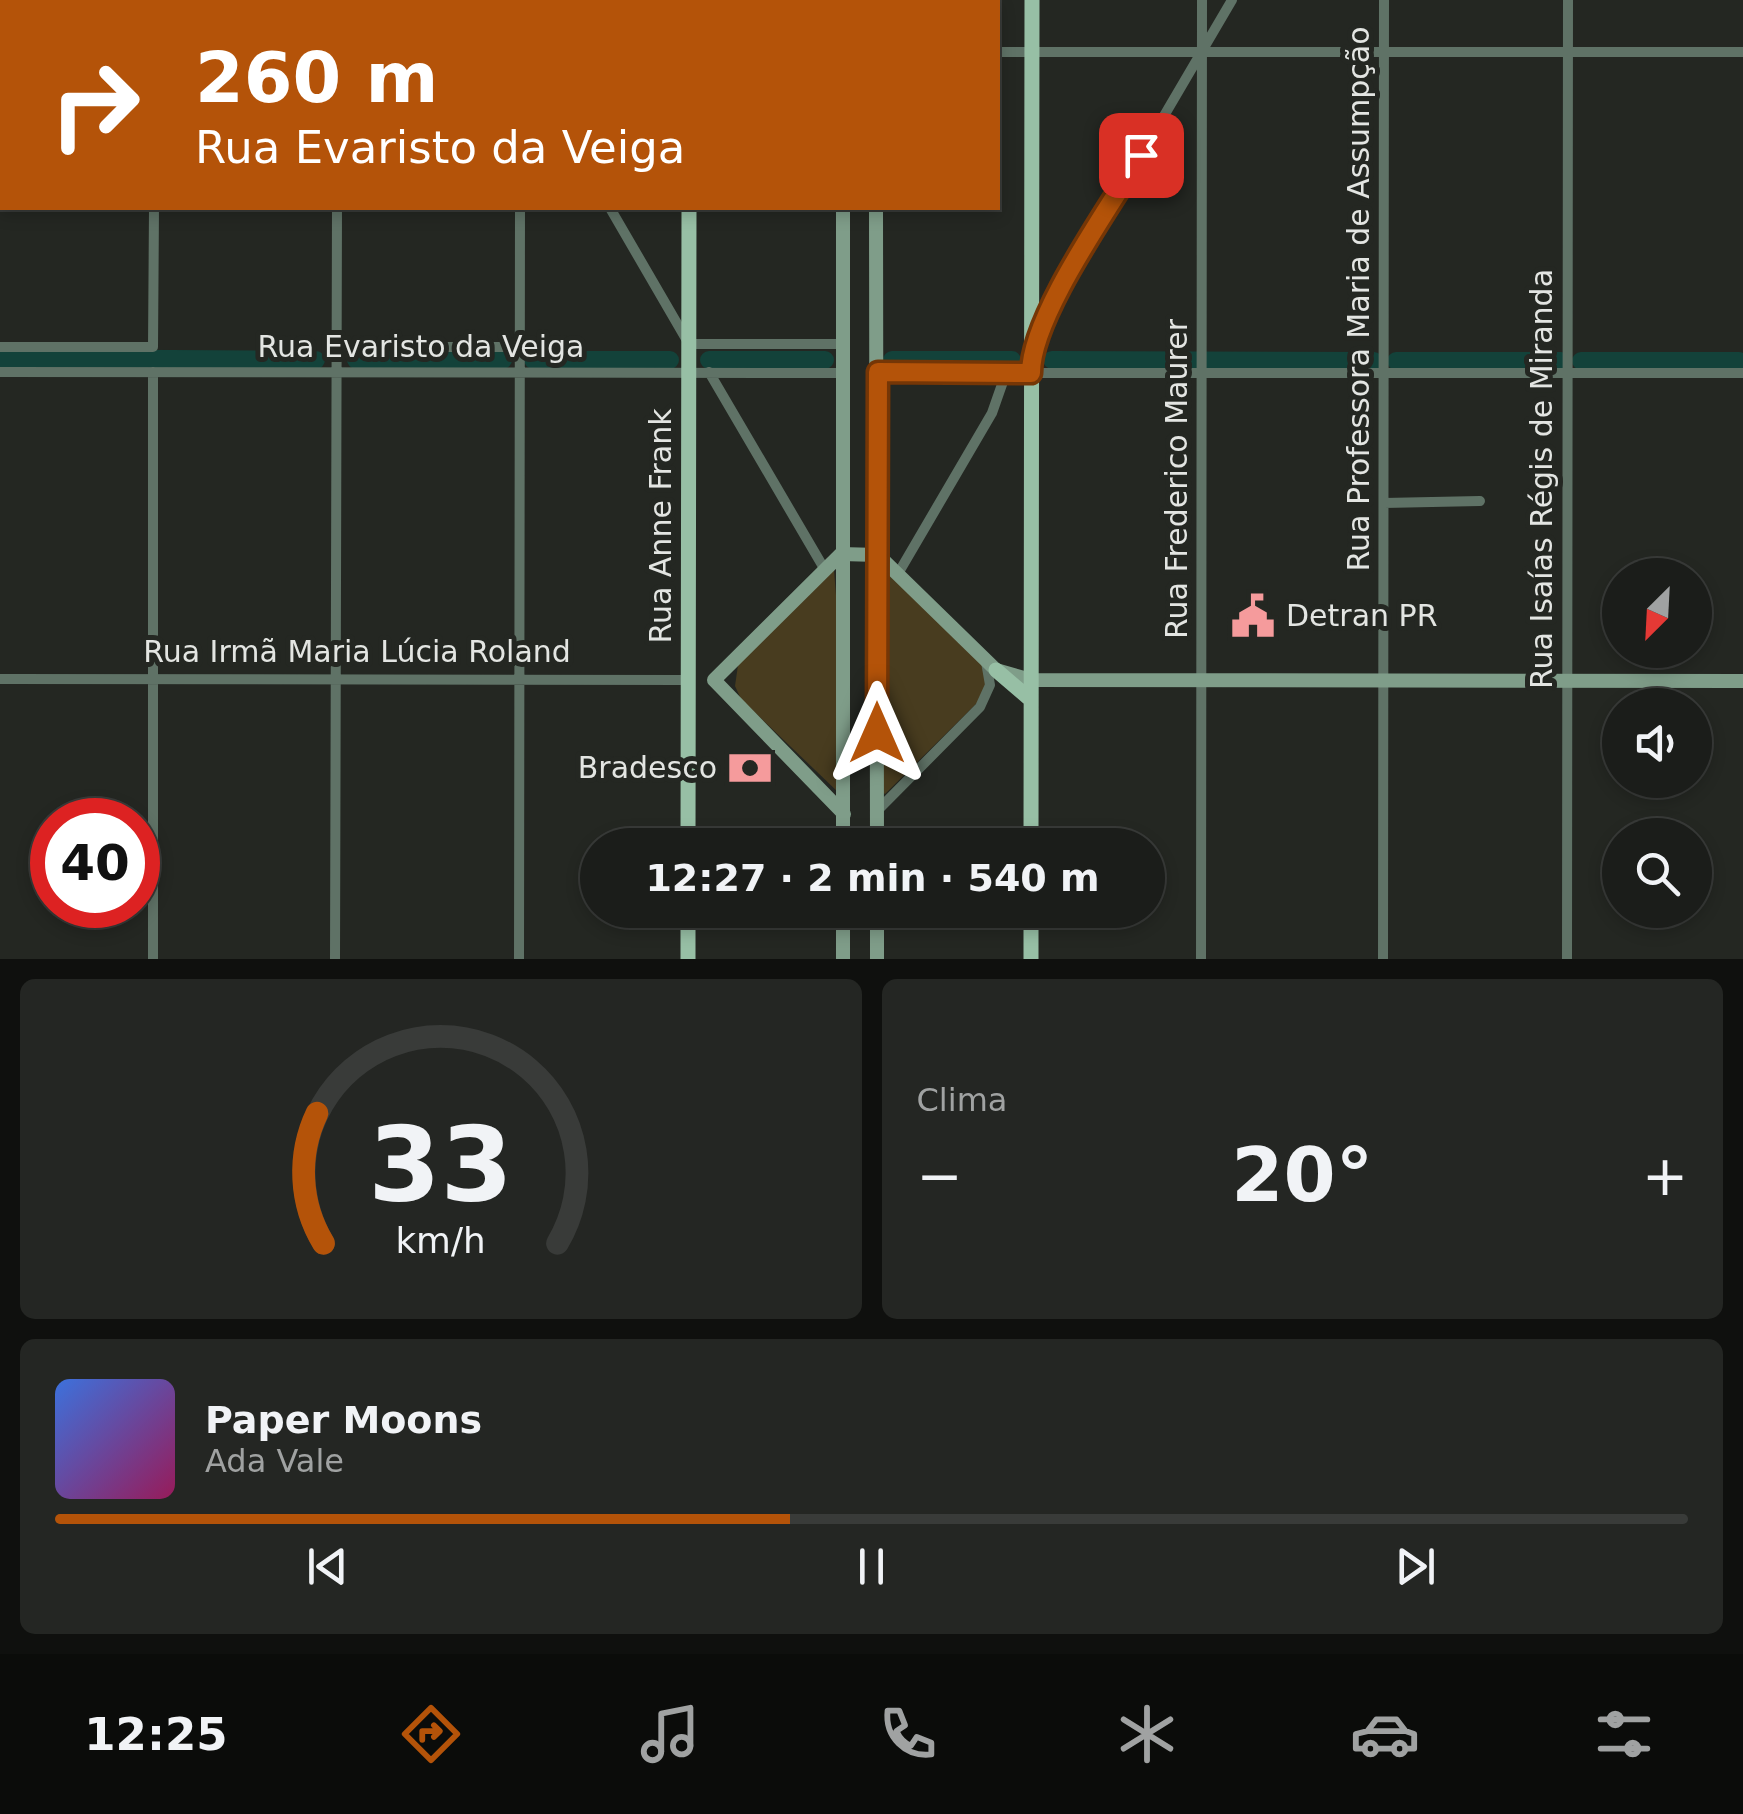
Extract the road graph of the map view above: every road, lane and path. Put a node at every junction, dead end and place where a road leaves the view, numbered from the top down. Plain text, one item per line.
1 (1032, 0) edge
2 (1202, 0) edge
3 (1232, 0) edge
4 (1384, 0) edge
5 (1568, 0) edge
6 (1000, 52) edge
7 (1032, 52) junction
8 (1202, 52) junction
9 (1384, 52) junction
10 (1568, 52) junction
11 (1743, 52) edge
12 (154, 210) edge
13 (337, 210) edge
14 (520, 210) edge
15 (611, 210) edge
16 (689, 210) edge
17 (843, 210) edge
18 (876, 210) edge
19 (1031, 293) junction
20 (1060, 293) junction
21 (689, 344) junction
22 (842, 344) junction
23 (0, 346) edge
24 (399, 347) dead end
25 (520, 347) junction
26 (1031, 351) junction
27 (1202, 370) junction
28 (0, 372) edge
29 (154, 372) junction
30 (336, 372) junction
31 (520, 372) junction
32 (689, 372) junction
33 (708, 372) junction
34 (842, 372) junction
35 (878, 372) junction
36 (1006, 372) junction
37 (1031, 373) junction
38 (1384, 373) junction
39 (1568, 373) junction
40 (1743, 373) edge
41 (1480, 500) dead end
42 (1384, 503) junction
43 (841, 554) junction
44 (878, 555) junction
45 (824, 570) junction
46 (899, 572) junction
47 (991, 665) junction
48 (0, 679) edge
49 (153, 679) junction
50 (336, 680) junction
51 (520, 680) junction
52 (689, 680) junction
53 (714, 680) junction
54 (1031, 680) junction
55 (1201, 680) junction
56 (1384, 680) junction
57 (1567, 680) junction
58 (1743, 681) edge
59 (1031, 700) junction
60 (877, 811) junction
61 (844, 814) junction
62 (688, 828) edge
63 (844, 828) edge
64 (877, 828) edge
65 (1031, 828) edge
66 (688, 928) edge
67 (843, 928) edge
68 (877, 928) edge
69 (1031, 928) edge
70 (153, 959) edge
71 (335, 959) edge
72 (519, 959) edge
73 (688, 959) edge
74 (843, 959) edge
75 (876, 959) edge
76 (1030, 959) edge
77 (1201, 959) edge
78 (1383, 959) edge
79 (1566, 959) edge

1 - 7 main road
2 - 8 street, Rua Frederico Maurer
3 - 8 street
4 - 9 street, Rua Professora Maria de Assumpção
5 - 10 street, Rua Isaías Régis de Miranda
6 - 7 street
7 - 8 street
7 - 19 main road
8 - 9 street
8 - 20 street
8 - 27 street, Rua Frederico Maurer
9 - 10 street
9 - 38 street, Rua Professora Maria de Assumpção
10 - 11 street
10 - 39 street, Rua Isaías Régis de Miranda
12 - 23 street
13 - 30 street
14 - 25 street
15 - 21 street
16 - 21 main road, Rua Anne Frank
17 - 22 street
18 - 35 street
19 - 20 street
19 - 26 main road
20 - 26 street
21 - 22 street
21 - 32 main road, Rua Anne Frank
22 - 34 street
24 - 25 street, Rua Evaristo da Veiga
25 - 31 street
26 - 37 main road
27 - 37 street
27 - 38 street
27 - 55 street, Rua Frederico Maurer
28 - 29 street, Rua Evaristo da Veiga
29 - 30 street, Rua Evaristo da Veiga
29 - 49 street
30 - 31 street, Rua Evaristo da Veiga
30 - 50 street
31 - 32 street, Rua Evaristo da Veiga
31 - 51 street
32 - 33 street, Rua Evaristo da Veiga
32 - 52 main road, Rua Anne Frank
33 - 34 street, Rua Evaristo da Veiga
33 - 45 street
34 - 43 street
35 - 36 street
35 - 44 street
36 - 37 street
36 - 46 street
37 - 54 main road
38 - 39 street
38 - 42 street, Rua Professora Maria de Assumpção
39 - 40 street
39 - 57 street, Rua Isaías Régis de Miranda
41 - 42 street
42 - 56 street, Rua Professora Maria de Assumpção
43 - 44 street
43 - 45 street
43 - 61 street
44 - 46 street
44 - 60 street
45 - 53 street
46 - 47 street
47 - 54 street
47 - 59 main road
47 - 60 street
48 - 49 street, Rua Irmã Maria Lúcia Roland
49 - 50 street, Rua Irmã Maria Lúcia Roland
49 - 70 street
50 - 51 street, Rua Irmã Maria Lúcia Roland
50 - 71 street
51 - 52 street, Rua Irmã Maria Lúcia Roland
51 - 72 street
52 - 53 street, Rua Irmã Maria Lúcia Roland
52 - 62 main road, Rua Anne Frank
53 - 61 street
54 - 55 street
54 - 59 main road
55 - 56 street
55 - 77 street, Rua Frederico Maurer
56 - 57 street
56 - 78 street, Rua Professora Maria de Assumpção
57 - 58 street
57 - 79 street, Rua Isaías Régis de Miranda
59 - 65 main road
60 - 64 street
61 - 63 street
66 - 73 main road
67 - 74 street
68 - 75 street
69 - 76 main road

